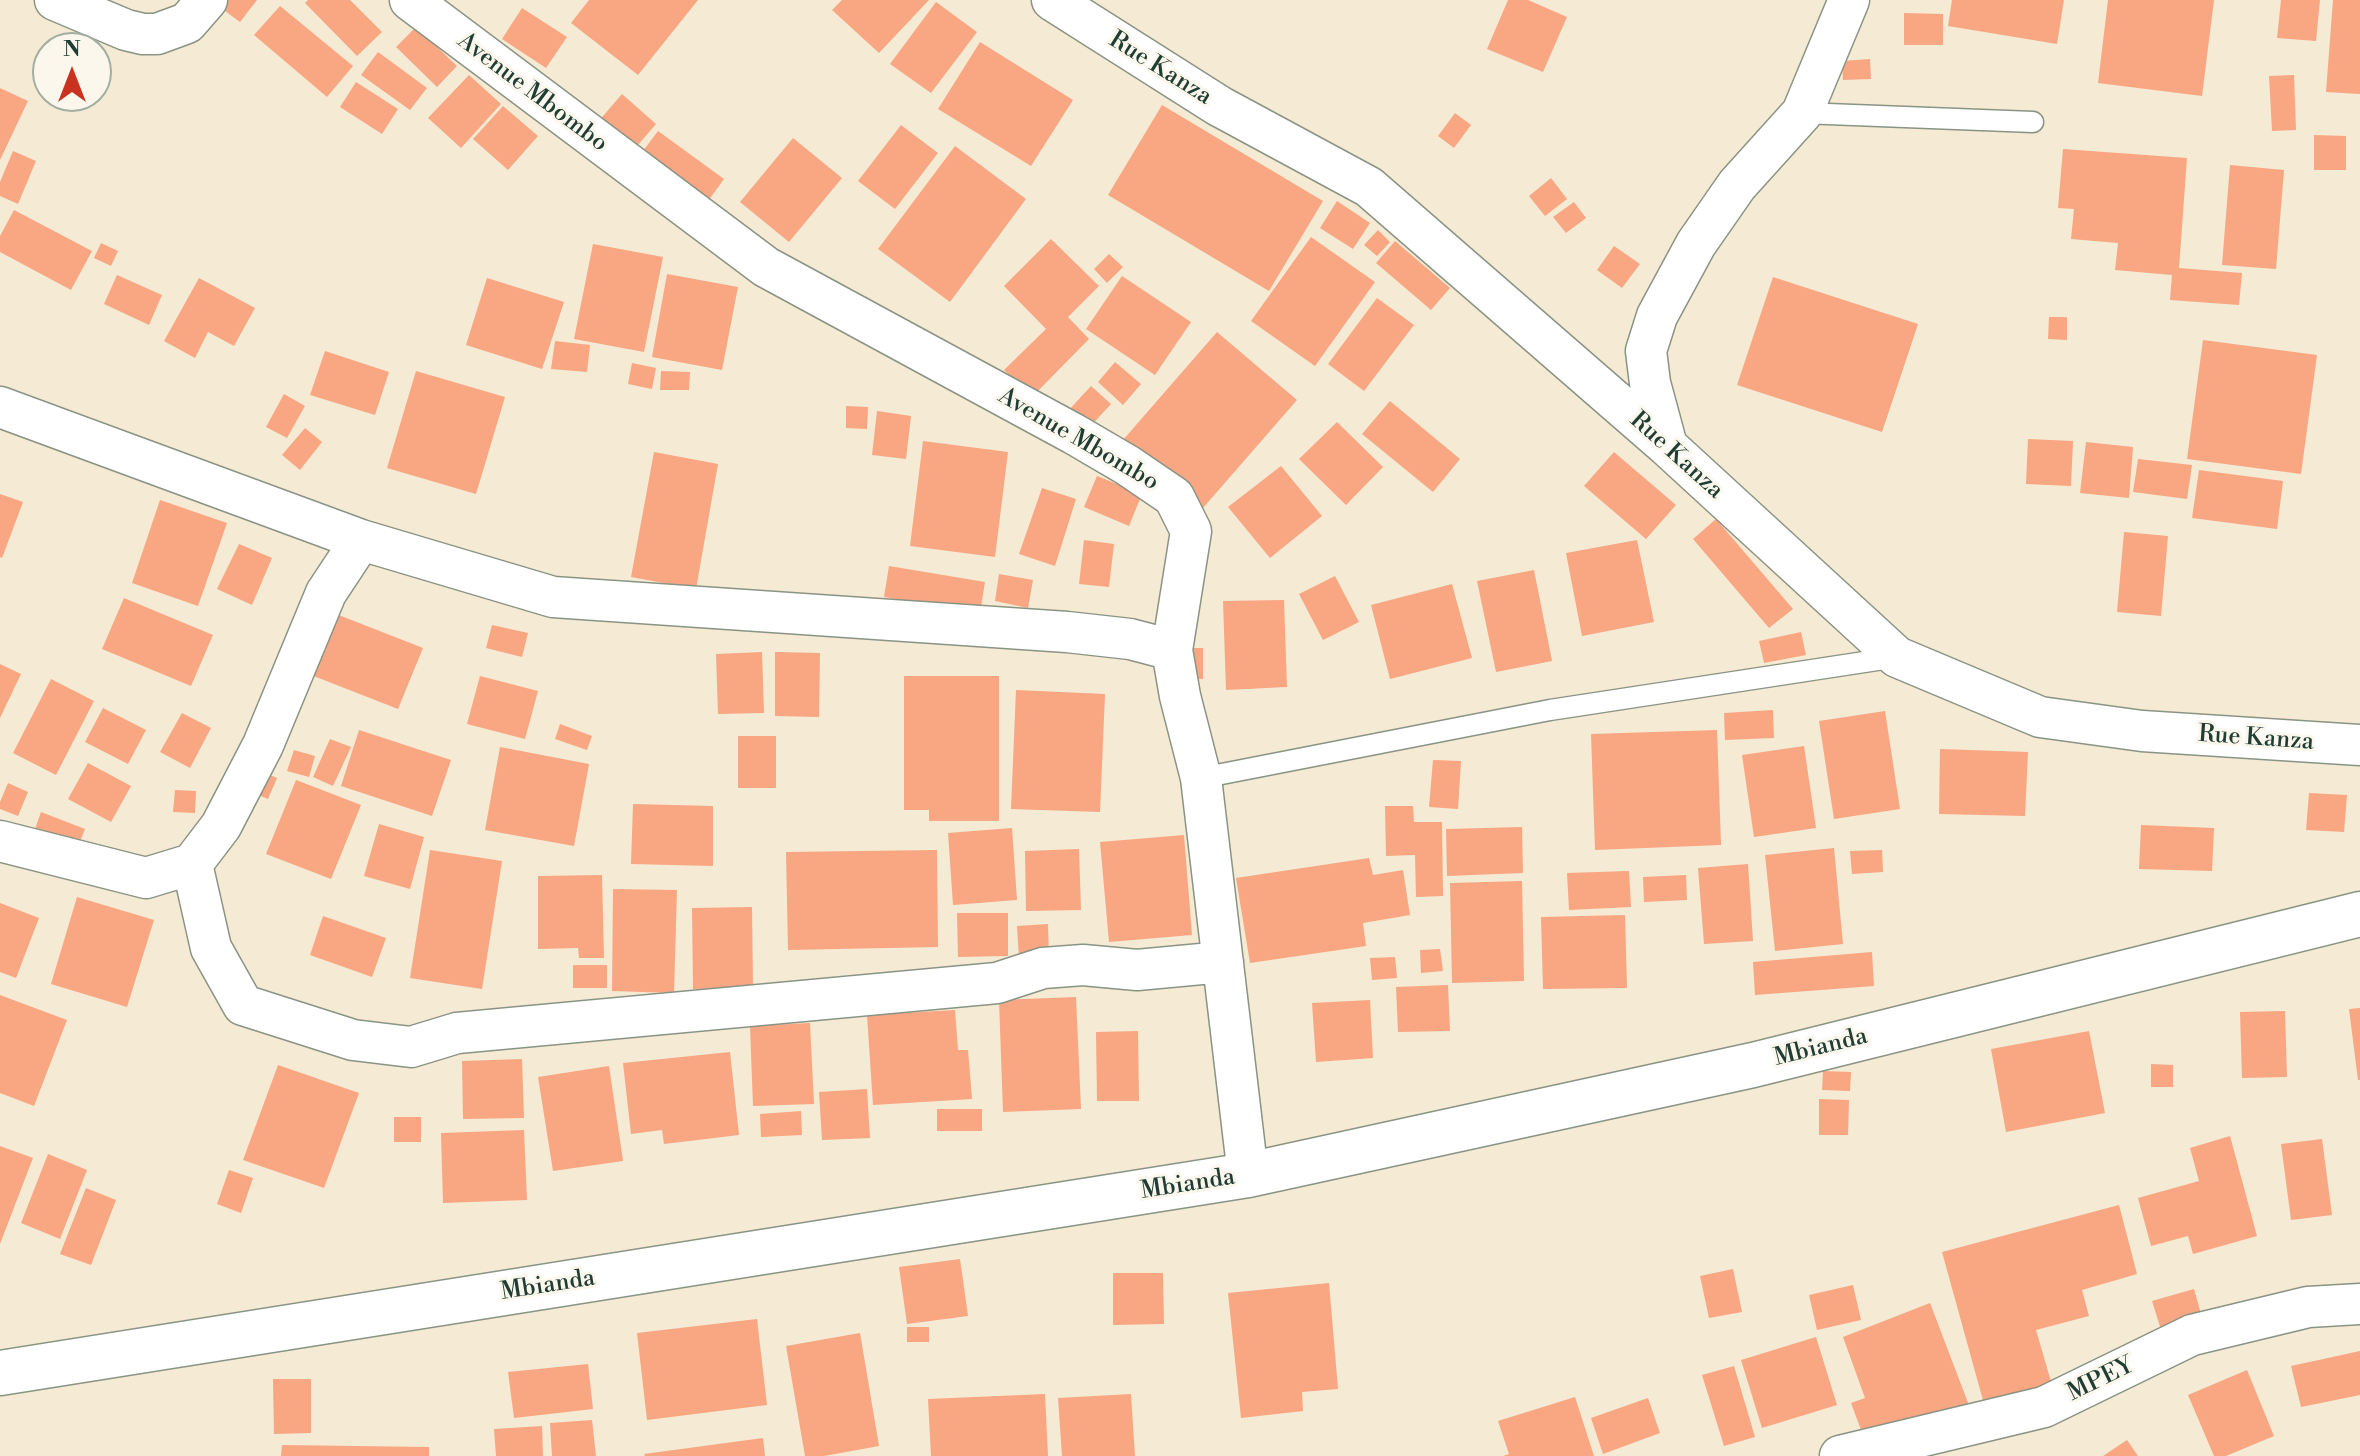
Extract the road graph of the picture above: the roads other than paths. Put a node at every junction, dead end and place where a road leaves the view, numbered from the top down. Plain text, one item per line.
1 (55, 0) edge
2 (207, 0) edge
3 (410, 0) edge
4 (1052, 0) edge
5 (1849, 0) edge
6 (1802, 113) junction
7 (2033, 122) dead end
8 (0, 407) edge
9 (1667, 446) junction
10 (361, 540) junction
11 (1172, 650) junction
12 (1897, 657) junction
13 (2360, 745) edge
14 (1201, 778) junction
15 (0, 841) edge
16 (192, 864) junction
17 (2360, 914) edge
18 (1223, 962) junction
19 (1248, 1175) junction
20 (2360, 1304) edge
21 (0, 1373) edge
22 (1840, 1456) edge

1 - 2 street
3 - 11 street, Avenue Mbombo
4 - 9 street, Rue Kanza
5 - 6 street
6 - 7 lane
6 - 9 street
8 - 10 street
9 - 12 street, Rue Kanza
10 - 11 street
10 - 16 street
11 - 14 street, Avenue Mbombo
12 - 13 street, Rue Kanza
12 - 14 lane
14 - 18 street, Avenue Mbombo
15 - 16 street
16 - 18 street
17 - 19 street, Mbianda
18 - 19 street, Avenue Mbombo
19 - 21 street, Mbianda
20 - 22 street, MPEY

